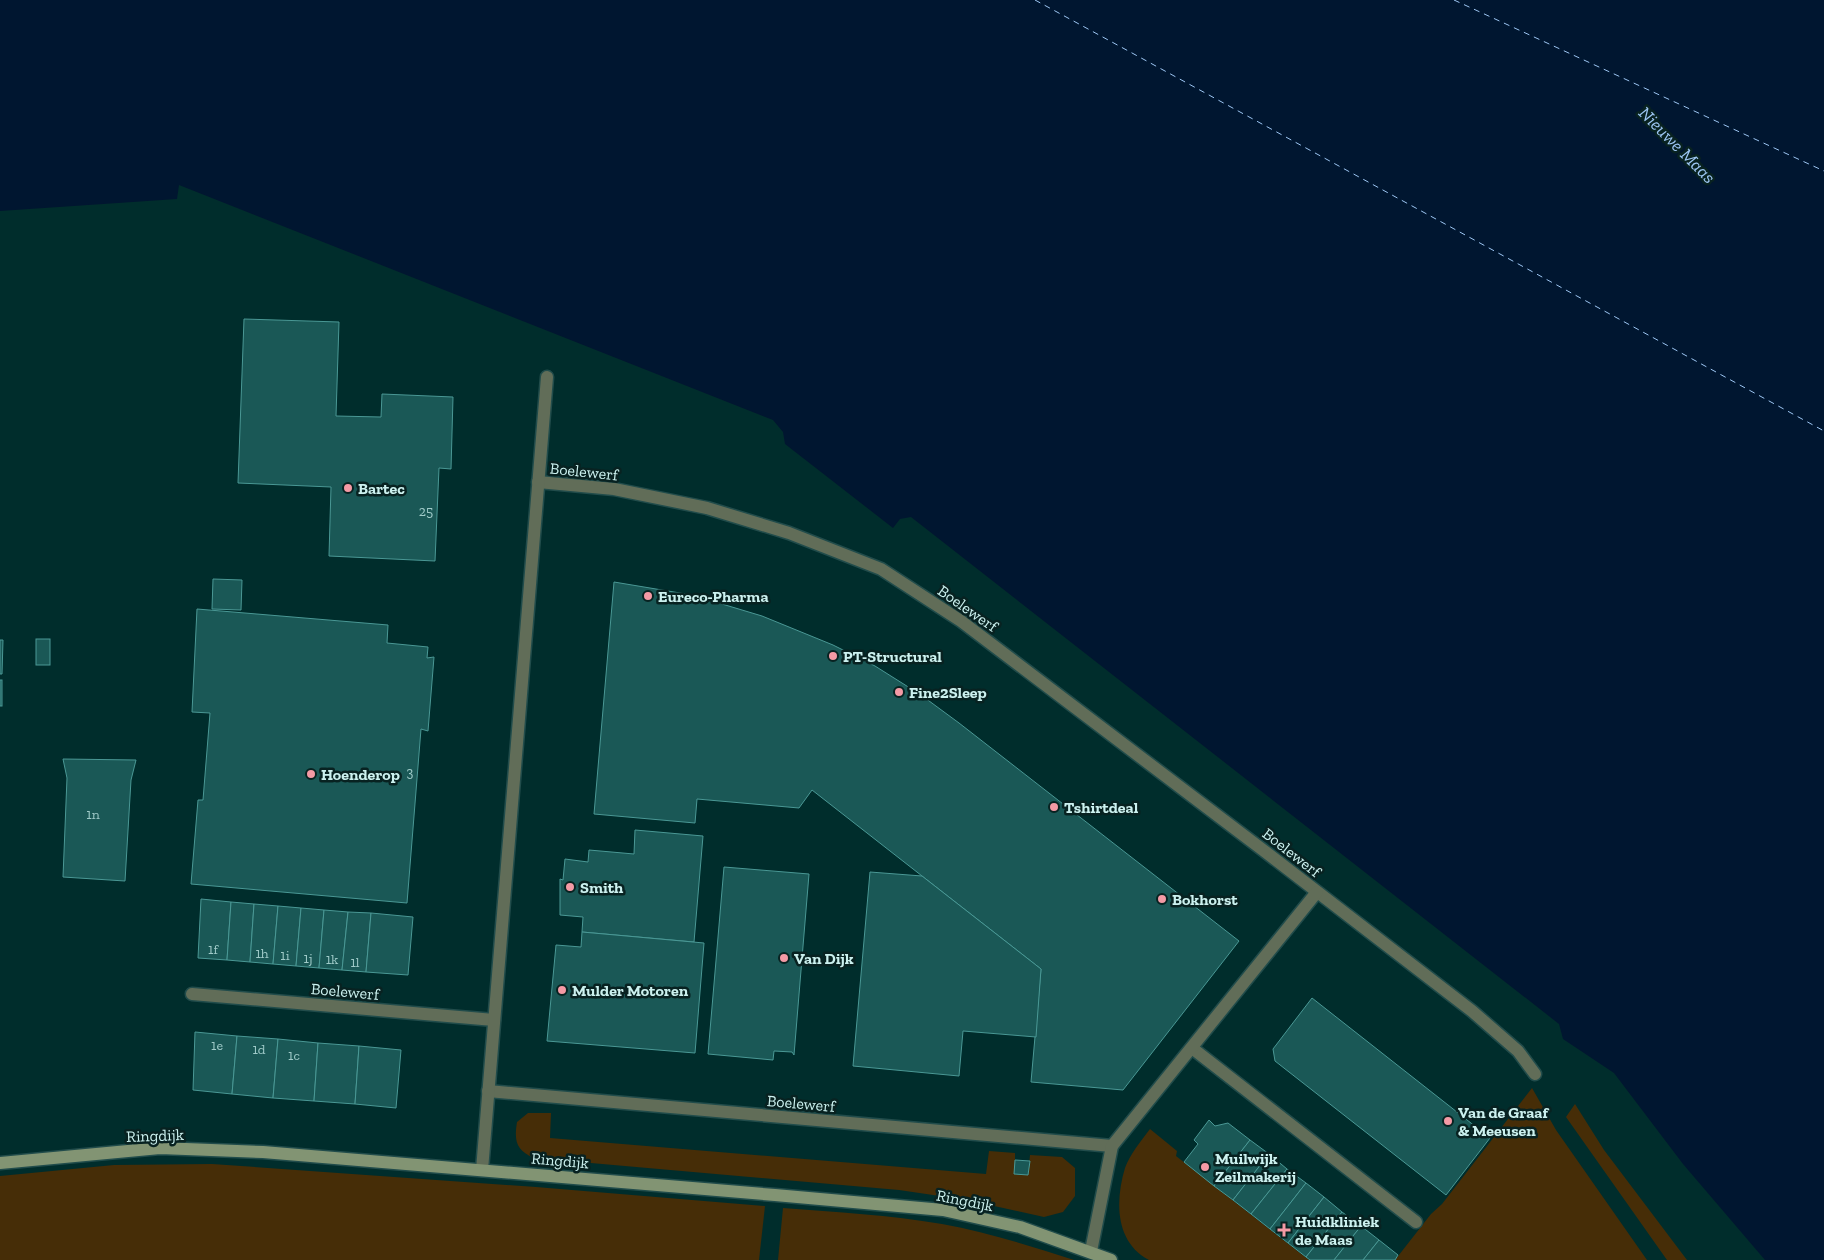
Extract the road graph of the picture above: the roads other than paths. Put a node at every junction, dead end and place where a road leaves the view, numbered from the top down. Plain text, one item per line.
1 (547, 377) dead end
2 (538, 482) junction
3 (1317, 892) junction
4 (192, 994) dead end
5 (494, 1020) junction
6 (1192, 1048) junction
7 (1536, 1074) dead end
8 (488, 1091) junction
9 (1112, 1146) junction
10 (0, 1163) edge
11 (482, 1170) junction
12 (1416, 1222) dead end
13 (1091, 1251) junction
14 (1111, 1260) edge

1 - 2 street, Boelewerf
2 - 3 street, Boelewerf
2 - 5 street, Boelewerf
3 - 6 street, Boelewerf
3 - 7 street, Boelewerf
4 - 5 street, Boelewerf
5 - 8 street, Boelewerf
6 - 9 street, Boelewerf
6 - 12 street
8 - 9 street, Boelewerf
8 - 11 street, Boelewerf
9 - 13 street, Boelewerf
10 - 11 street, Ringdijk
11 - 13 street, Ringdijk
13 - 14 street, Ringdijk

